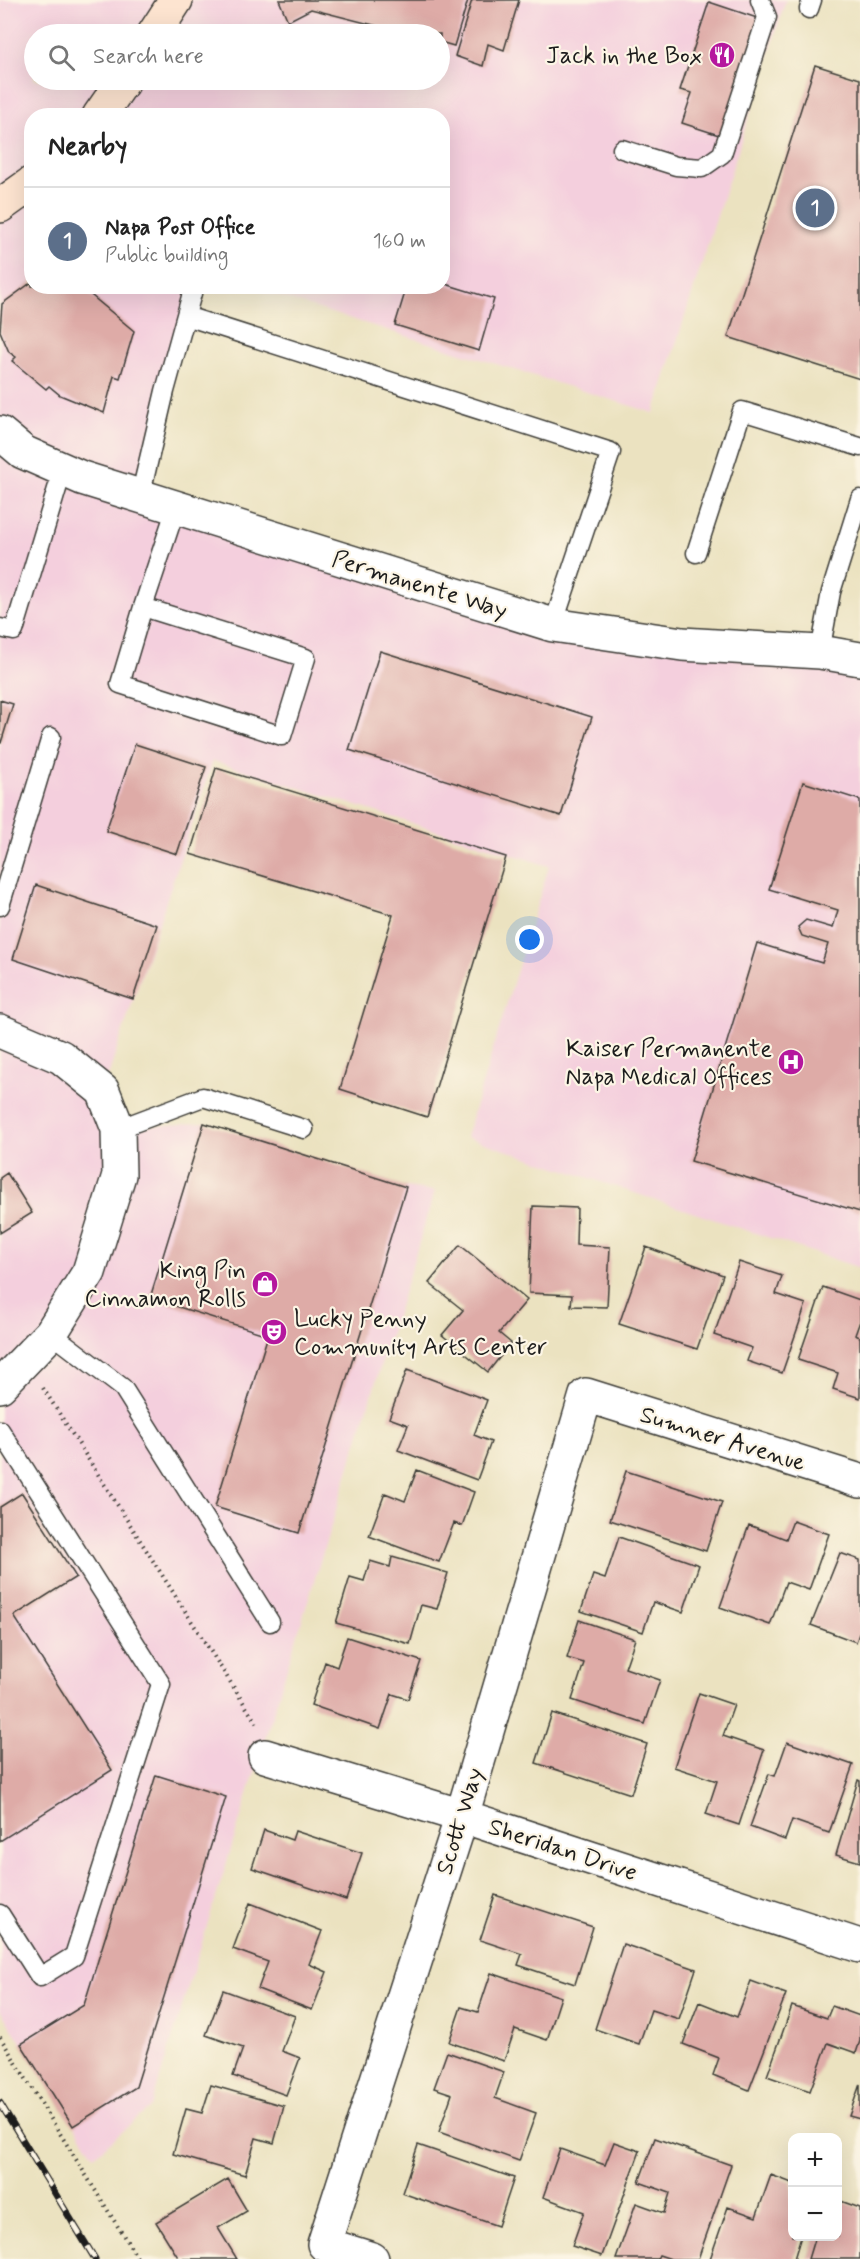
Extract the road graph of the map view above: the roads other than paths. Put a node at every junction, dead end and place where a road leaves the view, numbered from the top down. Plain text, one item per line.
1 (176, 0) edge
2 (760, 0) edge
3 (160, 24) edge
4 (117, 90) edge
5 (105, 108) edge
6 (622, 149) dead end
7 (24, 189) edge
8 (0, 206) edge
9 (192, 294) edge
10 (186, 316) junction
11 (0, 433) edge
12 (860, 447) edge
13 (63, 470) junction
14 (140, 496) junction
15 (860, 500) edge
16 (176, 508) junction
17 (696, 553) dead end
18 (144, 608) junction
19 (553, 625) junction
20 (0, 628) edge
21 (820, 652) junction
22 (860, 659) edge
23 (51, 737) dead end
24 (0, 906) edge
25 (0, 1031) edge
26 (118, 1129) junction
27 (304, 1129) dead end
28 (51, 1333) junction
29 (0, 1386) edge
30 (586, 1395) joint
31 (0, 1430) edge
32 (860, 1481) edge
33 (270, 1622) dead end
34 (265, 1756) road end
35 (462, 1816) junction
36 (0, 1914) edge
37 (860, 1946) edge
38 (372, 2259) edge

1 - 3 street
2 - 6 lane
4 - 5 street
7 - 8 street
9 - 10 lane
10 - 14 lane
10 - 19 lane
11 - 13 street, Permanente Way
12 - 17 lane
13 - 14 street, Permanente Way
13 - 20 lane
14 - 16 street, Permanente Way
15 - 21 lane
16 - 18 lane
16 - 19 street, Permanente Way
18 - 18 lane
19 - 21 street, Permanente Way
21 - 22 street, Permanente Way
23 - 24 lane
25 - 26 street
26 - 27 lane
26 - 28 street
28 - 29 street
28 - 33 lane
30 - 32 street, Sumner Avenue
30 - 35 street, Scott Way
31 - 36 lane
34 - 35 street, Sheridan Drive
35 - 37 street, Sheridan Drive
35 - 38 street, Scott Way

